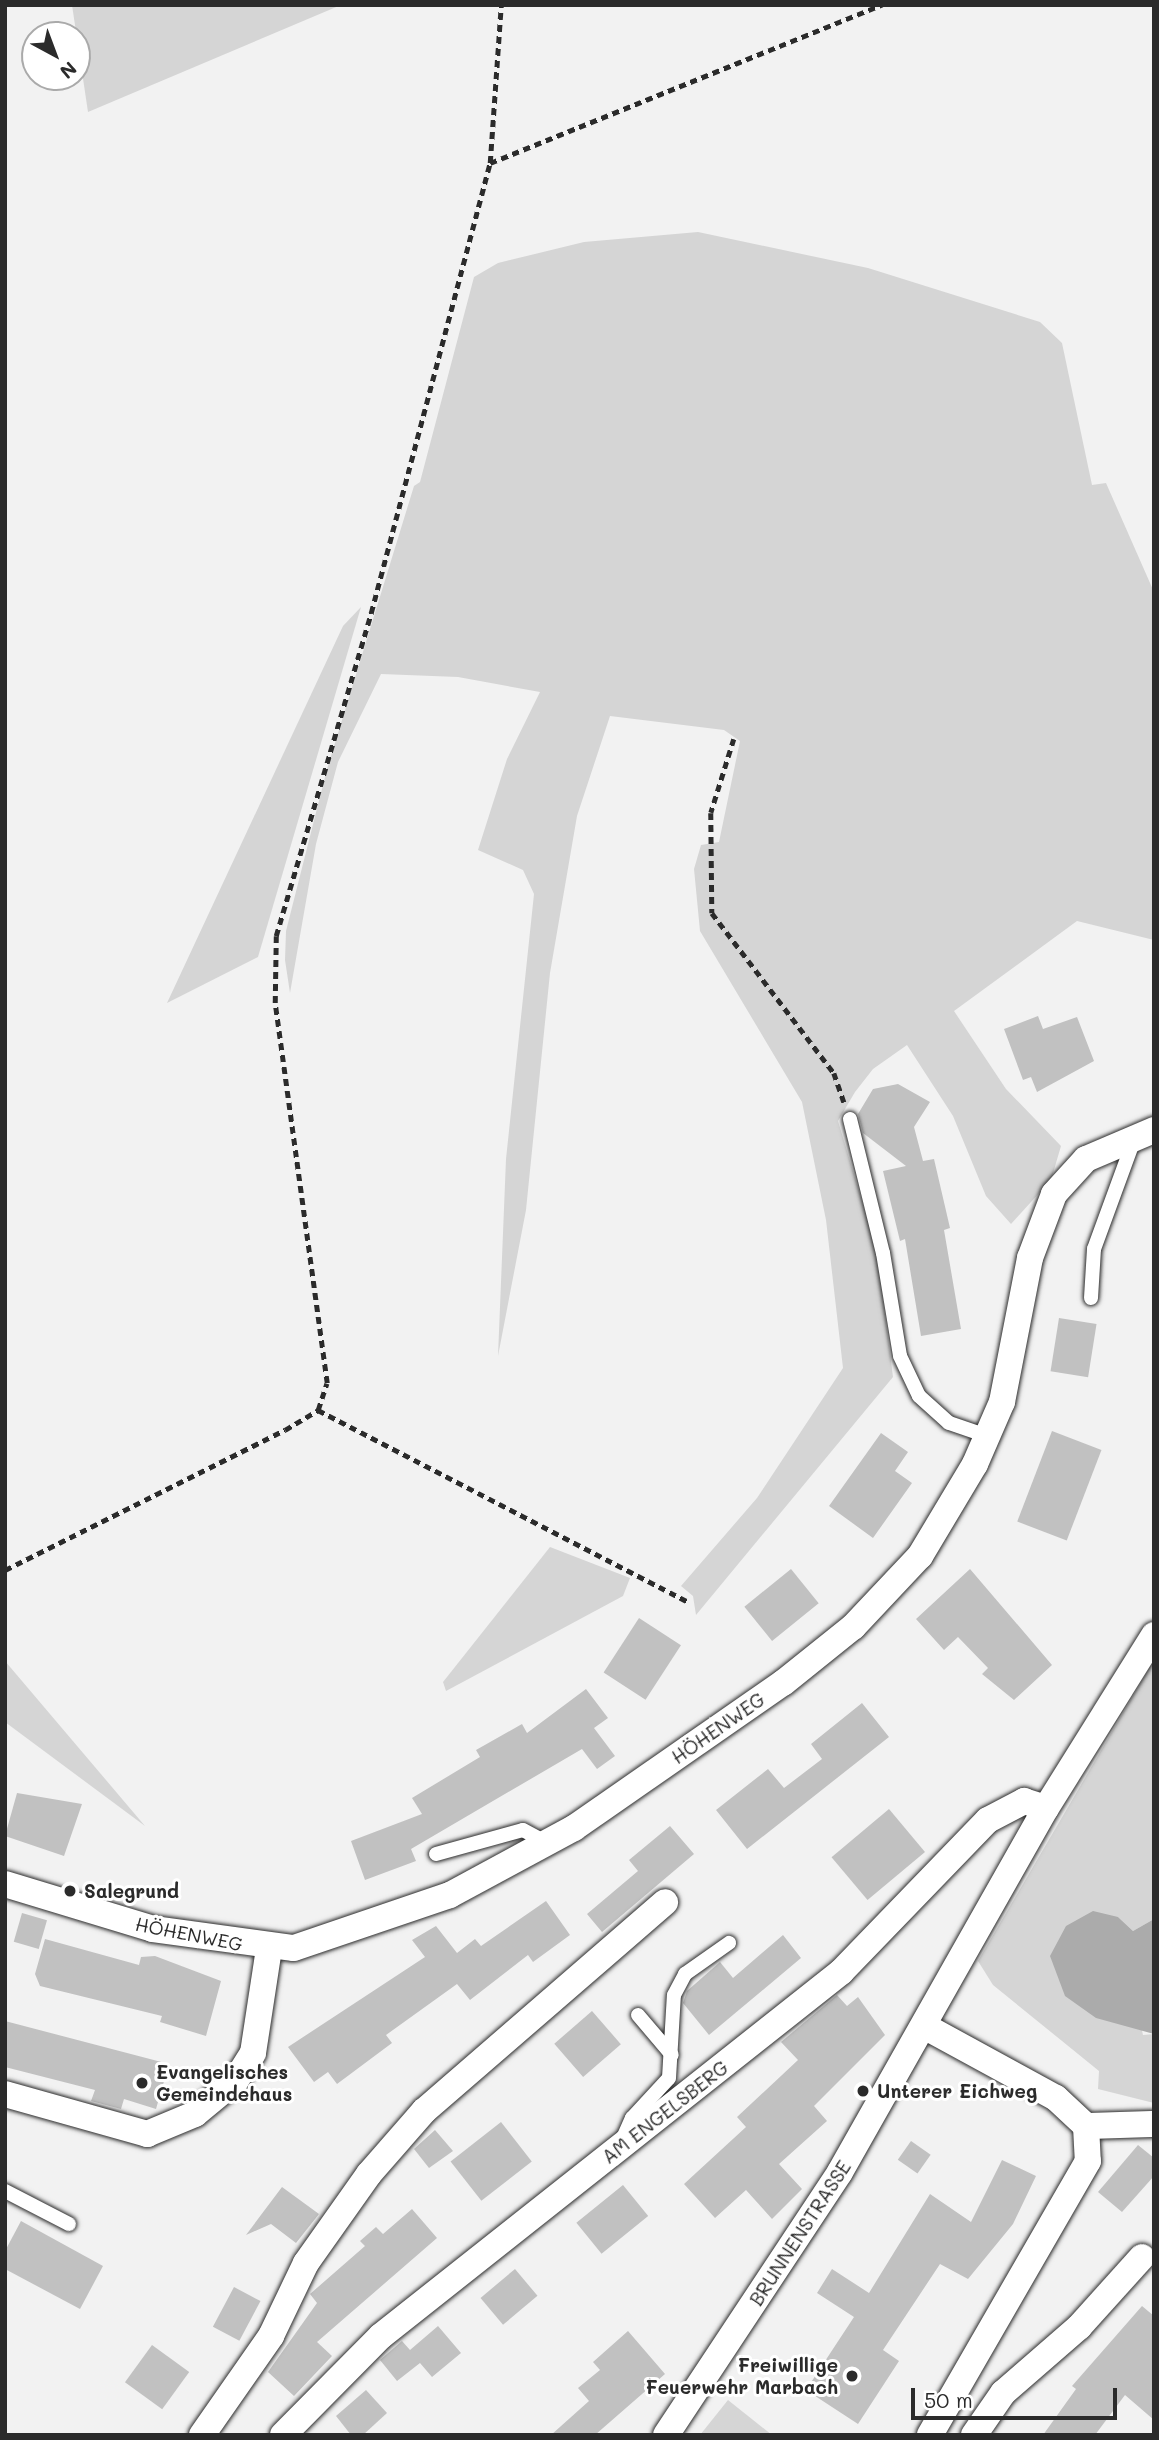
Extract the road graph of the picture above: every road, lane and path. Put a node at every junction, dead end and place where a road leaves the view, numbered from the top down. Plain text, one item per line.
1 (501, 5) edge
2 (882, 5) edge
3 (490, 163) junction
4 (734, 739) dead end
5 (850, 1119) joint
6 (1145, 1131) edge
7 (1091, 1298) dead end
8 (318, 1409) junction
9 (987, 1436) junction
10 (5, 1570) edge
11 (690, 1603) dead end
12 (1154, 1635) edge
13 (1046, 1808) junction
14 (549, 1844) junction
15 (436, 1854) dead end
16 (5, 1884) edge
17 (665, 1902) dead end
18 (729, 1943) dead end
19 (269, 1949) junction
20 (638, 2015) dead end
21 (925, 2026) junction
22 (672, 2055) junction
23 (5, 2094) edge
24 (1154, 2124) edge
25 (1086, 2126) junction
26 (618, 2149) junction
27 (5, 2191) edge
28 (69, 2224) dead end
29 (1142, 2256) dead end
30 (202, 2435) edge
31 (283, 2435) edge
32 (666, 2435) edge
33 (930, 2435) edge
34 (974, 2435) edge

1 - 3 path
2 - 3 path
3 - 8 path
4 - 5 path
5 - 9 lane
6 - 7 lane
6 - 9 street, HÖHENWEG
8 - 10 path
8 - 11 path
9 - 14 street, HÖHENWEG
12 - 13 street
13 - 21 street
13 - 26 street, AM ENGELSBERG
14 - 15 lane
14 - 19 street, HÖHENWEG
16 - 19 street, HÖHENWEG
17 - 30 street
18 - 22 lane
19 - 23 street
20 - 22 lane
21 - 25 street
21 - 32 street, BRUNNENSTRASSE
22 - 26 lane
24 - 25 street
25 - 33 street
26 - 31 street, AM ENGELSBERG
27 - 28 lane
29 - 34 street

